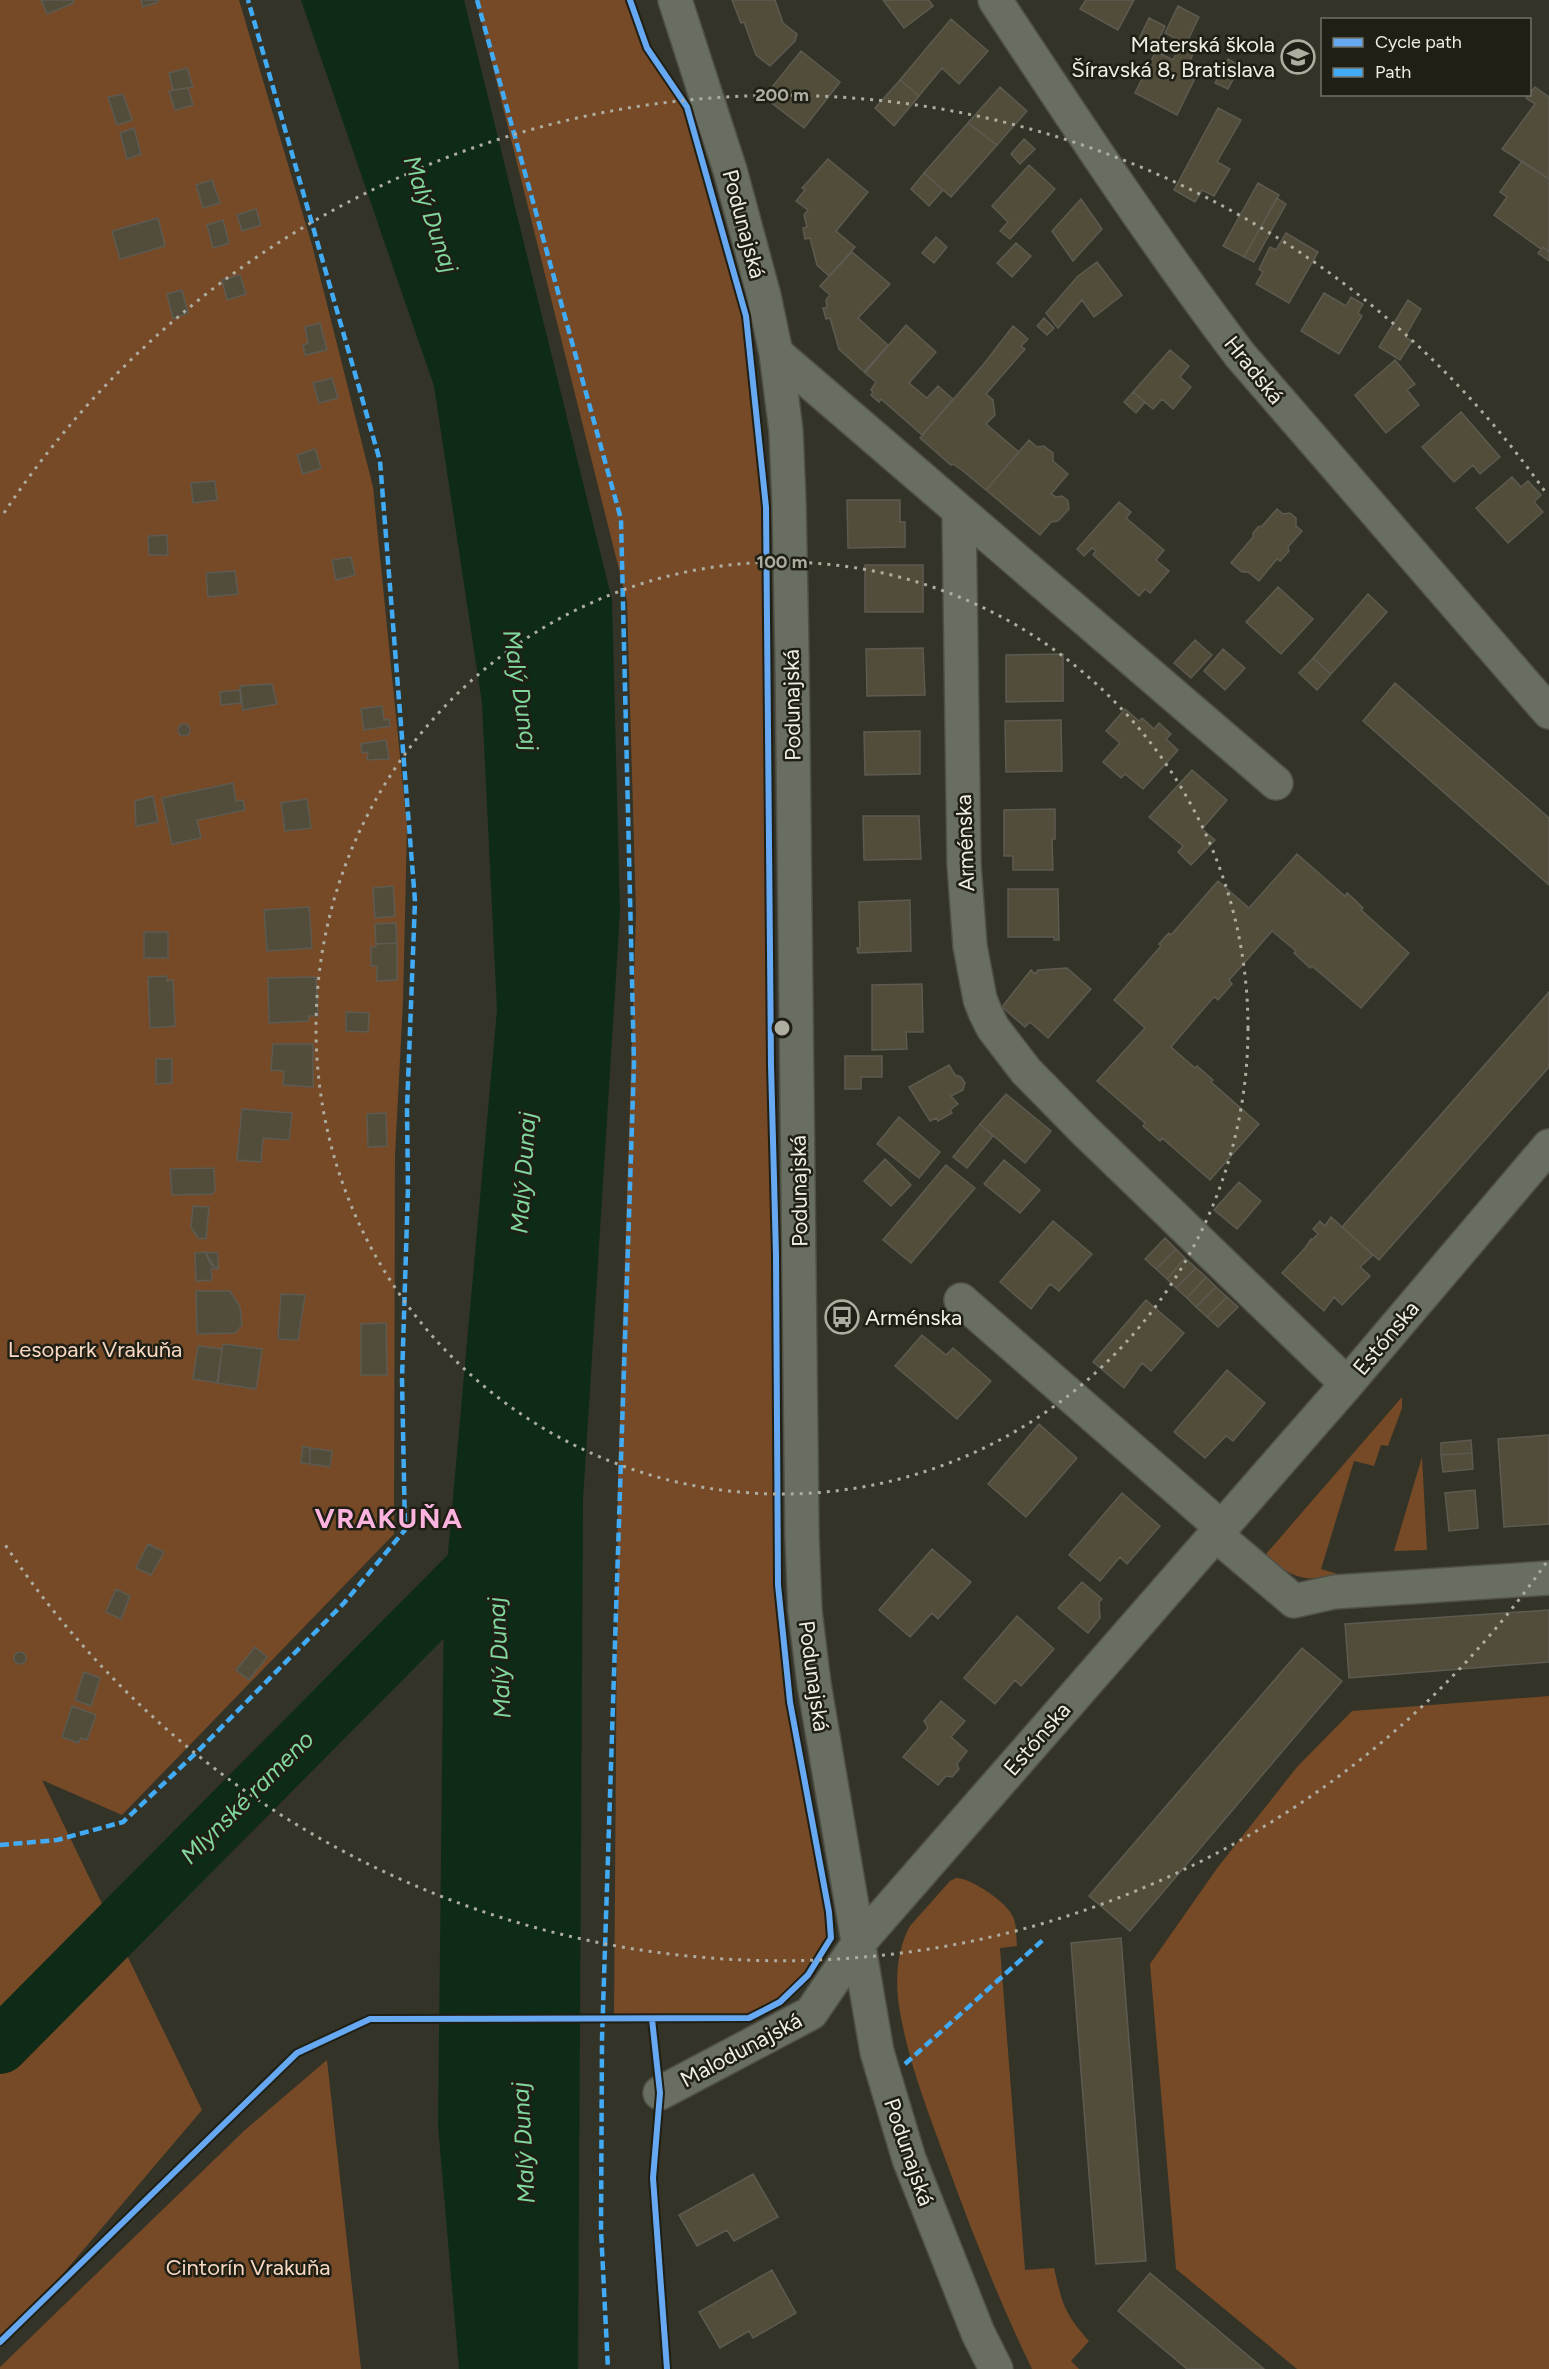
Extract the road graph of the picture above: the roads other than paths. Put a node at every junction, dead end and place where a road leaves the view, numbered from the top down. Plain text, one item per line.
1 (675, 0) edge
2 (994, 0) edge
3 (776, 353) junction
4 (959, 512) junction
5 (1549, 712) edge
6 (1276, 783) dead end
7 (1549, 1146) edge
8 (961, 1300) dead end
9 (1347, 1384) junction
10 (1219, 1531) junction
11 (1549, 1578) edge
12 (858, 1944) junction
13 (660, 2092) dead end
14 (996, 2369) edge

1 - 3 street, Podunajská
2 - 5 street, Hradská
3 - 4 street
3 - 12 street, Podunajská
4 - 6 street
4 - 9 street, Arménska
7 - 9 street, Estónska
8 - 10 street
9 - 10 street, Estónska
10 - 11 street
10 - 12 street, Estónska
12 - 13 street, Malodunajská
12 - 14 street, Podunajská

